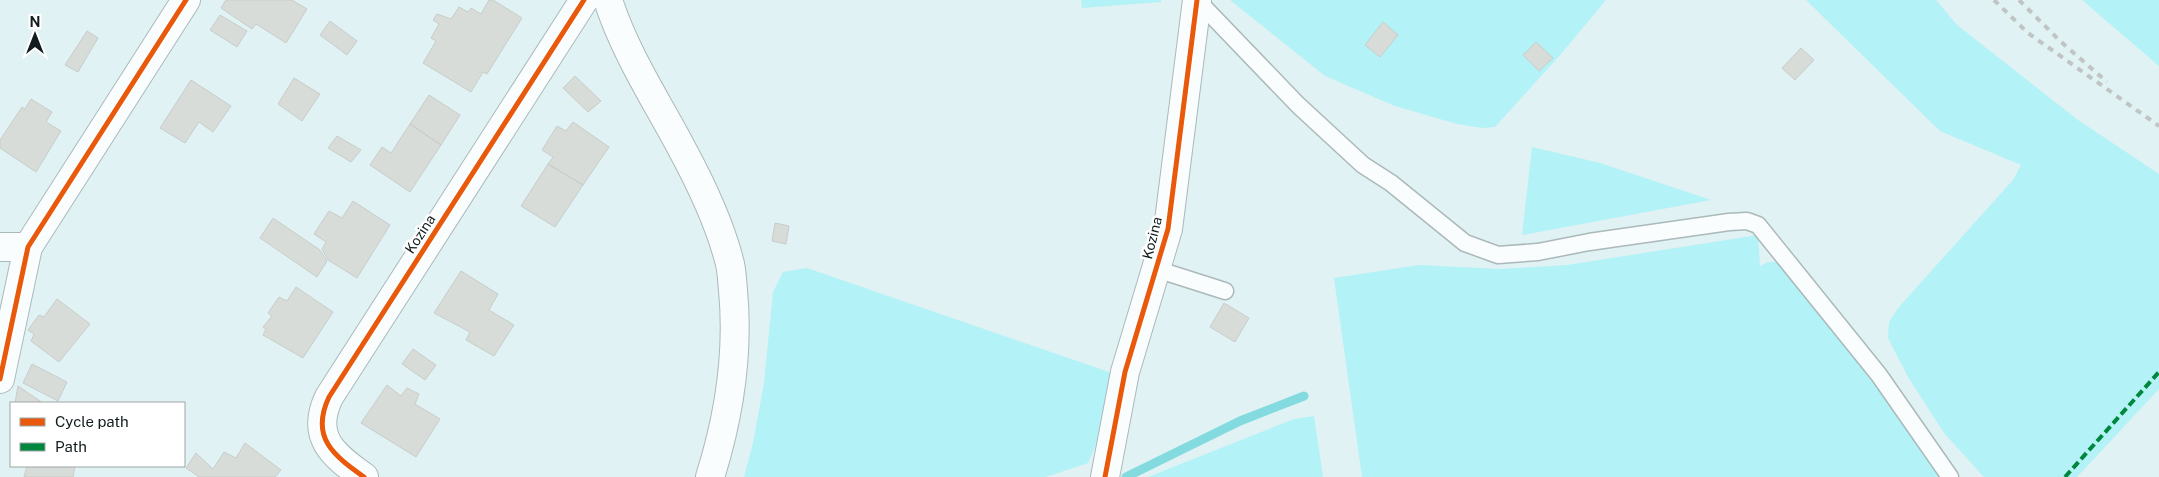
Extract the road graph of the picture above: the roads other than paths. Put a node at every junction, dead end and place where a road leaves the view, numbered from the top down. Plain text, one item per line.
1 (186, 0) edge
2 (584, 0) edge
3 (608, 0) edge
4 (1197, 0) edge
5 (0, 247) edge
6 (28, 247) junction
7 (1156, 269) junction
8 (1225, 292) dead end
9 (0, 379) edge
10 (364, 477) edge
11 (710, 477) edge
12 (1105, 477) edge
13 (1950, 477) edge

1 - 6 street
2 - 10 street, Kozina
3 - 11 street
4 - 7 street, Kozina
4 - 13 lane
5 - 6 street
6 - 9 street
7 - 8 lane
7 - 12 street, Kozina

